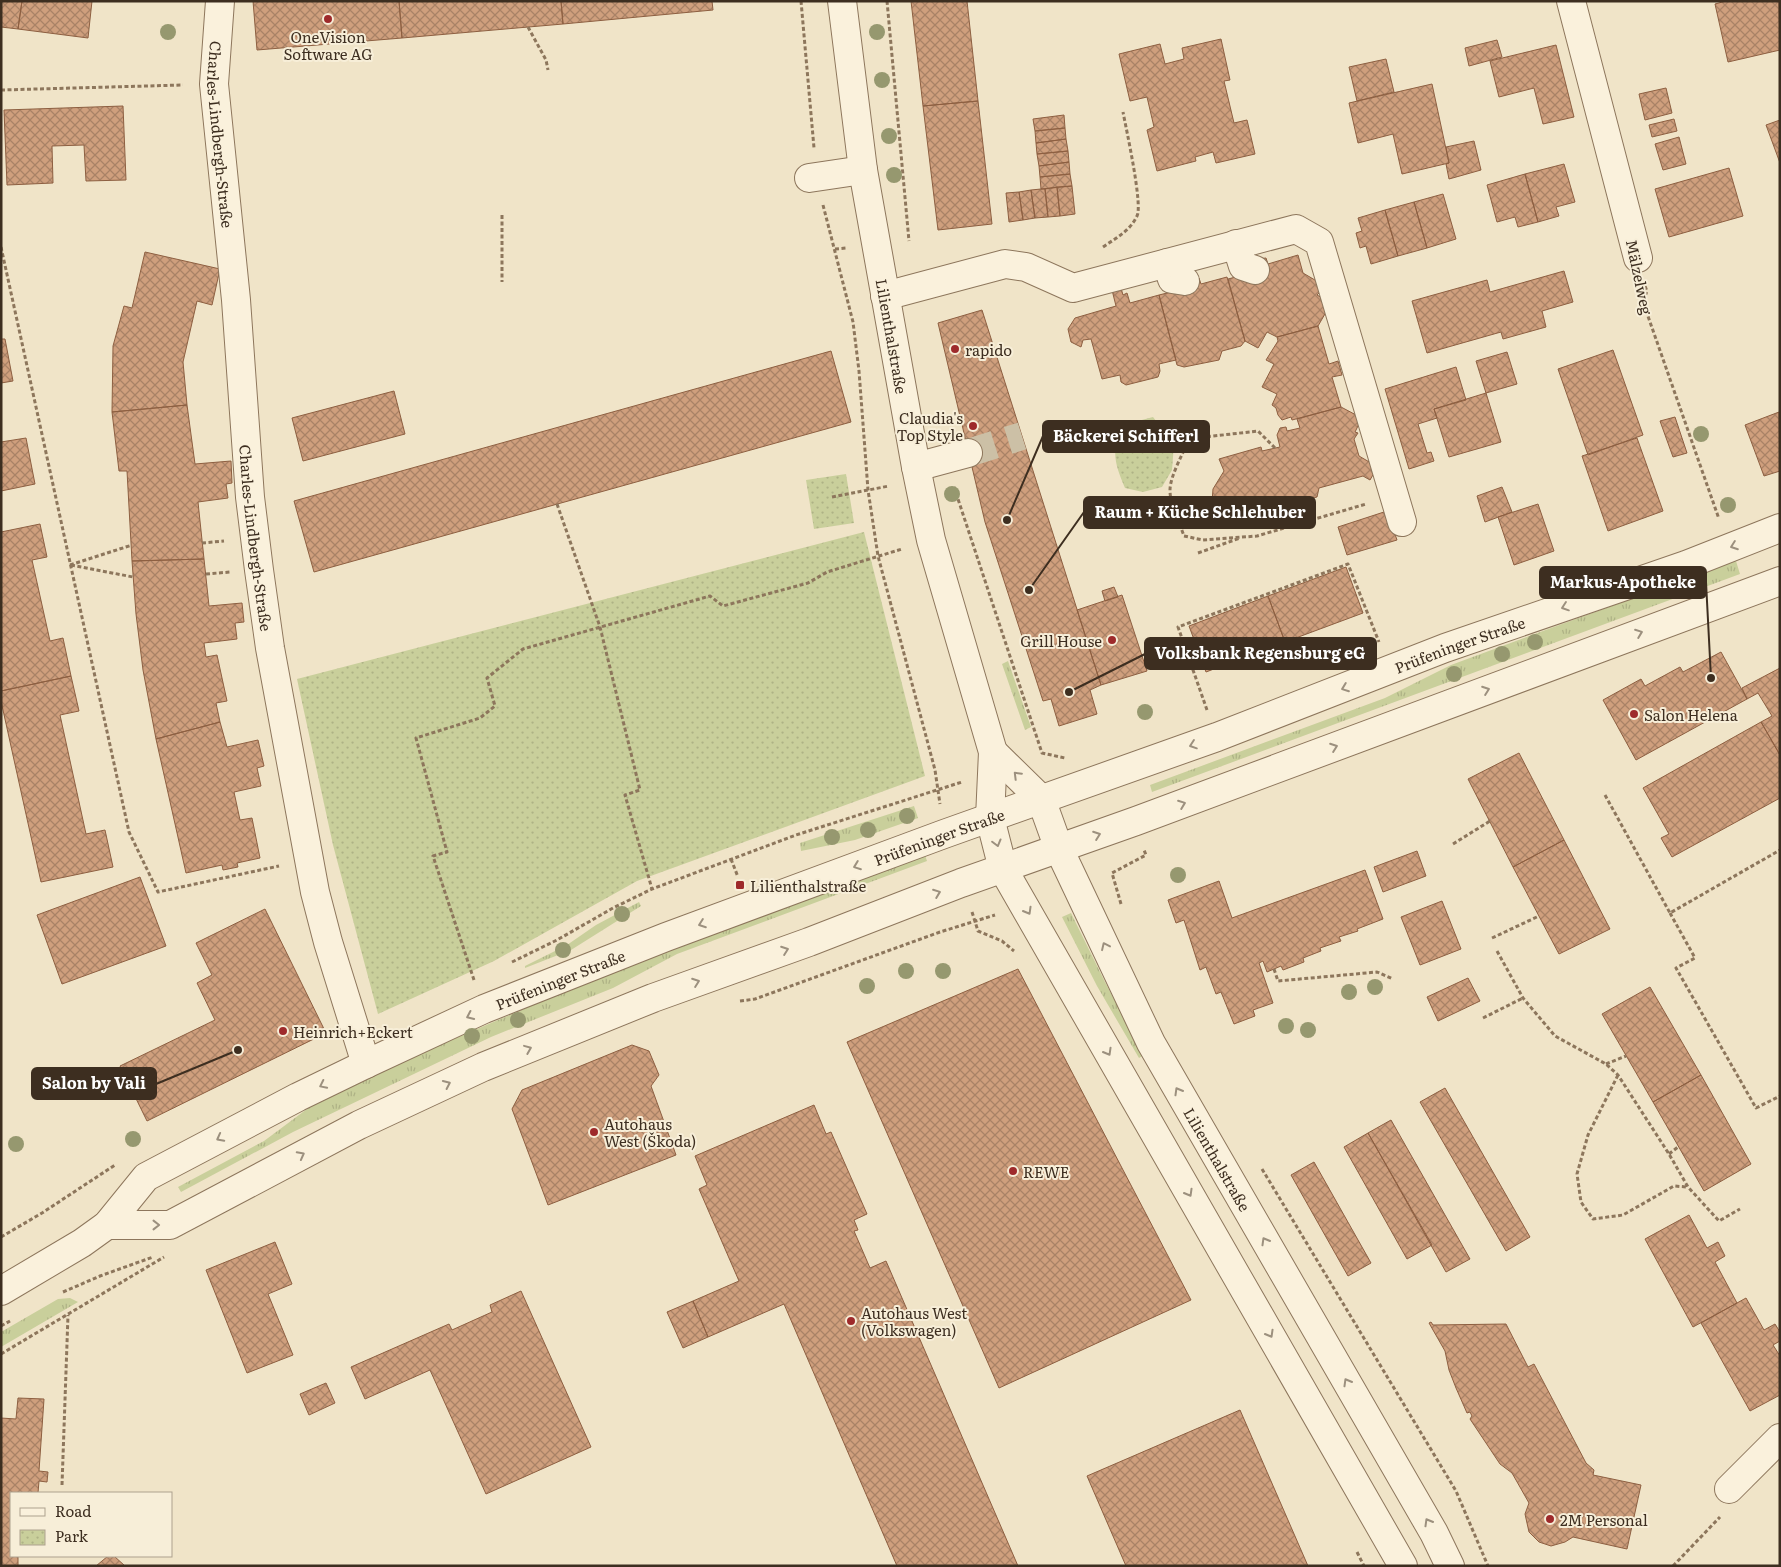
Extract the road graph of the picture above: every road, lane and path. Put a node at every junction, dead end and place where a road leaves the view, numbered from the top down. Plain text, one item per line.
1 (220, 1) edge
2 (842, 1) edge
3 (1571, 1) edge
4 (528, 27) dead end
5 (548, 70) dead end
6 (214, 84) junction
7 (1, 90) edge
8 (1123, 112) dead end
9 (863, 170) junction
10 (809, 178) dead end
11 (502, 215) dead end
12 (1236, 244) junction
13 (1, 247) edge
14 (1103, 248) dead end
15 (1638, 258) joint
16 (1254, 270) dead end
17 (502, 282) dead end
18 (885, 296) junction
19 (1142, 426) dead end
20 (1196, 440) junction
21 (1275, 448) dead end
22 (968, 453) tunnel mouth
23 (917, 473) junction
24 (1393, 496) junction
25 (832, 497) dead end
26 (557, 504) dead end
27 (1402, 522) dead end
28 (1780, 528) edge
29 (1246, 536) junction
30 (931, 540) junction
31 (132, 545) dead end
32 (1730, 547) junction
33 (1198, 553) dead end
34 (70, 565) junction
35 (133, 577) dead end
36 (1780, 581) edge
37 (600, 627) junction
38 (1390, 670) junction
39 (1217, 737) junction
40 (993, 752) junction
41 (1605, 794) dead end
42 (1041, 799) junction
43 (990, 818) junction
44 (1490, 821) dead end
45 (1452, 844) dead end
46 (1059, 849) junction
47 (1780, 850) edge
48 (732, 859) dead end
49 (309, 860) junction
50 (1004, 869) junction
51 (740, 885) dead end
52 (652, 889) dead end
53 (1670, 913) junction
54 (1539, 916) dead end
55 (1492, 938) dead end
56 (1498, 951) dead end
57 (1274, 969) dead end
58 (1393, 979) dead end
59 (475, 981) dead end
60 (1523, 998) junction
61 (1483, 1018) dead end
62 (1626, 1056) dead end
63 (366, 1064) junction
64 (1606, 1064) junction
65 (1618, 1075) junction
66 (1780, 1096) edge
67 (1678, 1147) dead end
68 (1668, 1154) junction
69 (1688, 1187) junction
70 (1740, 1209) dead end
71 (108, 1225) junction
72 (1, 1291) edge
73 (60, 1294) dead end
74 (68, 1314) junction
75 (18, 1316) dead end
76 (1, 1326) edge
77 (1, 1354) edge
78 (1780, 1438) edge
79 (62, 1485) dead end
80 (1729, 1489) joint
81 (1403, 1566) edge
82 (1450, 1566) edge
83 (1673, 1566) edge

1 - 6 street, Charles-Lindbergh-Straße
2 - 9 street, Lilienthalstraße
3 - 15 street, Mälzelweg
4 - 5 path
6 - 7 path
6 - 49 street, Charles-Lindbergh-Straße
8 - 14 path
9 - 10 street
9 - 18 street, Lilienthalstraße
11 - 17 path
12 - 16 street
12 - 18 street
12 - 24 street
13 - 34 path
15 - 32 path, Mälzelweg
18 - 23 street, Lilienthalstraße
19 - 20 path
20 - 21 path
20 - 29 path
22 - 23 street
23 - 25 path
23 - 30 street, Lilienthalstraße
24 - 27 street
24 - 29 path
26 - 37 path
28 -> 32 street, Prüfeninger Straße
29 - 33 path
30 - 37 path
30 - 40 street, Lilienthalstraße
31 - 34 path
32 -> 38 street, Prüfeninger Straße
34 - 35 path
34 - 49 path
46 -> 36 street
37 - 52 path
37 - 59 path
38 -> 39 street, Prüfeninger Straße
38 - 39 path
39 -> 42 street, Prüfeninger Straße
42 -> 40 street, Lilienthalstraße
40 - 43 street, Lilienthalstraße
41 - 53 path
42 - 43 street, Prüfeninger Straße
42 - 46 street, Lilienthalstraße
43 -> 50 street, Lilienthalstraße
43 -> 63 street, Prüfeninger Straße
44 - 45 path
46 - 50 street
82 -> 46 street, Lilienthalstraße
47 - 53 path
48 - 51 path
49 - 63 street, Charles-Lindbergh-Straße
71 -> 50 street
50 -> 81 street, Lilienthalstraße
53 - 66 path
54 - 55 path
56 - 60 path
57 - 58 path
60 - 61 path
60 - 64 path
62 - 64 path
63 -> 71 street, Prüfeninger Straße
64 - 65 path
65 - 68 path
65 - 69 path
67 - 68 path
68 - 69 path
69 - 70 path
71 - 72 street, Prüfeninger Straße
73 - 74 path
74 - 77 path
74 - 79 path
75 - 76 path
78 - 80 street
80 - 83 path

